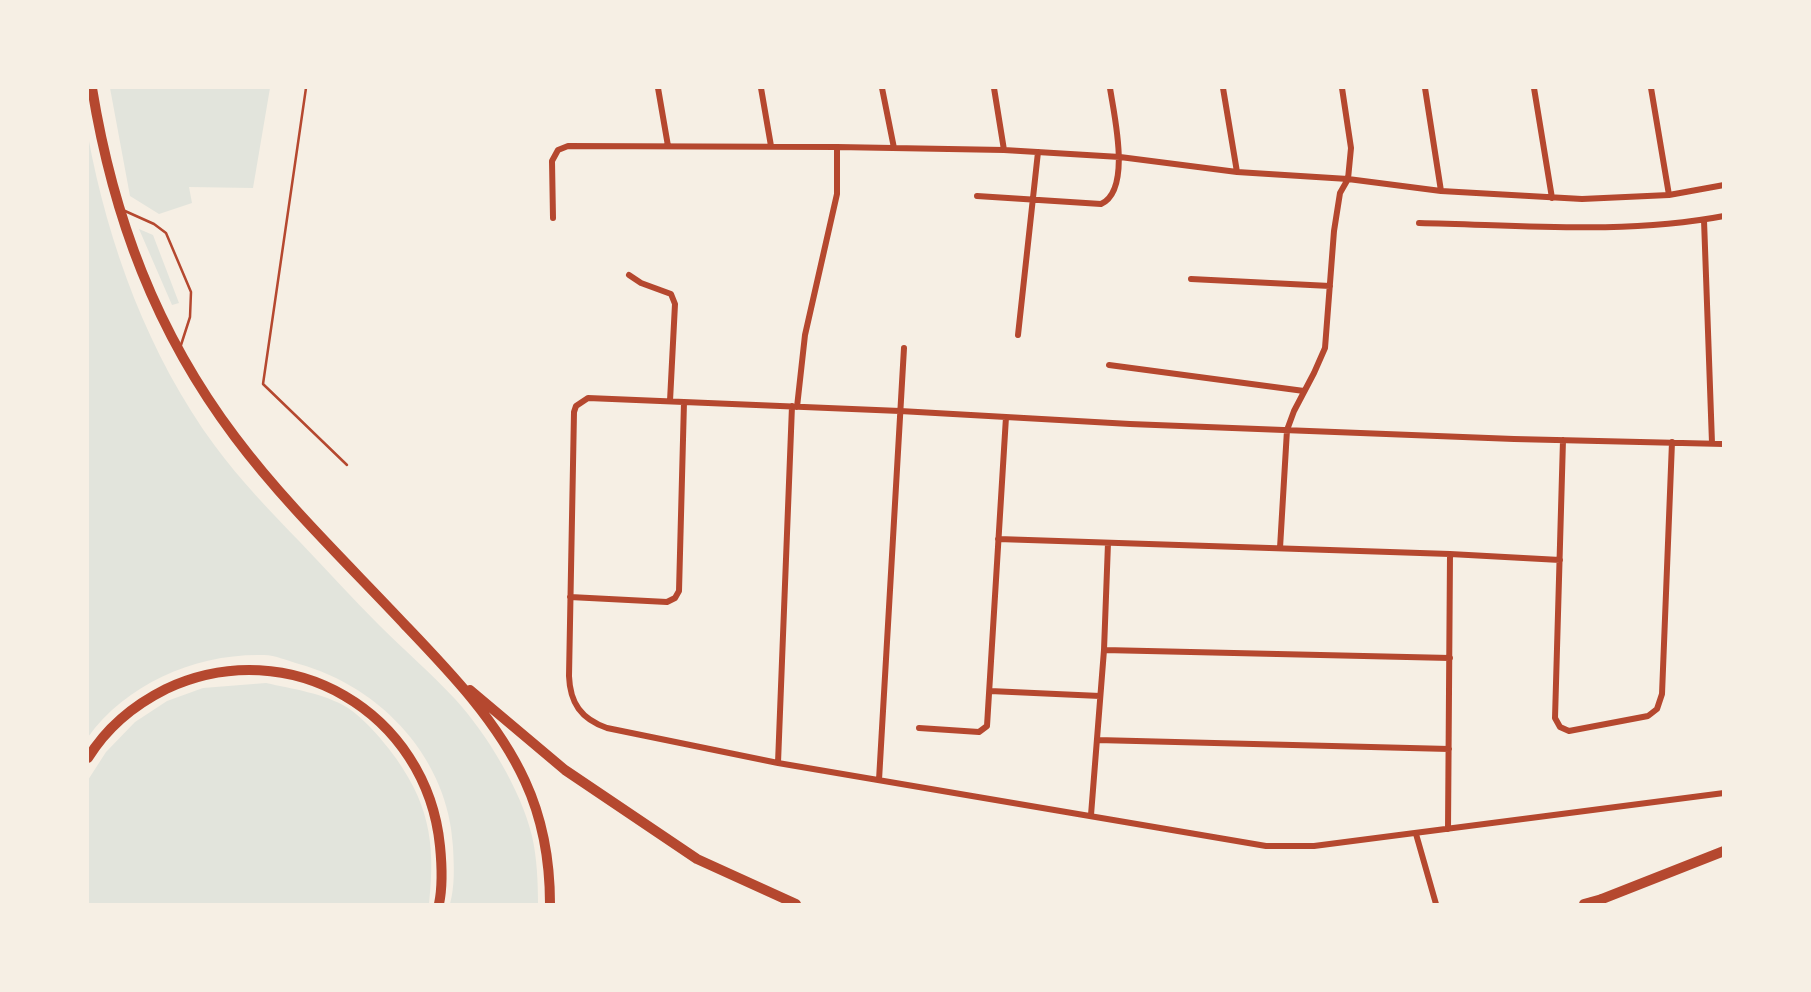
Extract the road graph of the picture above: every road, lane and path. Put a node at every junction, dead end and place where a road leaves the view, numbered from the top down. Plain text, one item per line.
1 (92, 88) edge
2 (306, 88) edge
3 (658, 88) edge
4 (761, 88) edge
5 (882, 88) edge
6 (994, 88) edge
7 (1110, 88) edge
8 (1223, 88) edge
9 (1342, 88) edge
10 (1425, 88) edge
11 (1534, 88) edge
12 (1651, 88) edge
13 (668, 146) junction
14 (771, 146) junction
15 (837, 147) junction
16 (894, 148) junction
17 (1004, 150) junction
18 (1038, 152) junction
19 (1120, 157) junction
20 (1237, 172) junction
21 (1348, 179) junction
22 (1724, 185) edge
23 (1441, 191) junction
24 (1669, 195) junction
25 (977, 196) dead end
26 (1552, 198) junction
27 (1033, 199) junction
28 (119, 208) junction
29 (1724, 216) edge
30 (553, 218) dead end
31 (1704, 220) junction
32 (1419, 223) dead end
33 (629, 275) dead end
34 (1191, 279) dead end
35 (1331, 286) junction
36 (1018, 335) dead end
37 (904, 348) dead end
38 (179, 351) junction
39 (1109, 365) dead end
40 (1304, 391) junction
41 (670, 401) junction
42 (684, 402) junction
43 (794, 407) junction
44 (900, 411) junction
45 (1006, 417) junction
46 (1287, 430) junction
47 (1563, 440) junction
48 (1672, 442) junction
49 (1712, 443) junction
50 (1724, 444) edge
51 (347, 465) dead end
52 (998, 540) junction
53 (1108, 543) junction
54 (1280, 548) junction
55 (1450, 554) junction
56 (1560, 560) junction
57 (570, 597) junction
58 (1104, 650) junction
59 (1450, 658) junction
60 (454, 676) junction
61 (990, 691) junction
62 (1100, 696) junction
63 (919, 728) dead end
64 (1097, 740) junction
65 (1449, 749) junction
66 (88, 758) edge
67 (778, 763) junction
68 (879, 780) junction
69 (1724, 793) edge
70 (1091, 815) junction
71 (1448, 829) junction
72 (1416, 834) junction
73 (1724, 851) edge
74 (1602, 899) joint
75 (439, 905) edge
76 (550, 905) edge
77 (796, 905) edge
78 (1436, 905) edge
79 (1584, 905) edge

1 - 28 highway
2 - 51 path
3 - 13 street
4 - 14 street
5 - 16 street
6 - 17 street
7 - 19 street
8 - 20 street
9 - 21 street
10 - 23 street
11 - 26 street
12 - 24 street
13 - 14 street
13 - 30 street
14 - 15 street
15 - 16 street
15 - 43 street
16 - 17 street
17 - 18 street
18 - 19 street
18 - 27 street
19 - 20 street
19 - 27 street
20 - 21 street
21 - 23 street
21 - 35 street
22 - 24 street
23 - 26 street
24 - 26 street
25 - 27 street
27 - 36 street
28 - 38 highway
28 - 38 lane
29 - 31 street
31 - 32 street
31 - 49 street
33 - 41 street
34 - 35 street
35 - 40 street
37 - 44 street
38 - 60 highway
39 - 40 street
40 - 46 street
41 - 42 street
41 - 57 street
42 - 43 street
42 - 57 street
43 - 44 street
43 - 67 street
44 - 45 street
44 - 68 street
45 - 46 street
45 - 52 street
46 - 47 street
46 - 54 street
47 - 48 street
47 - 56 street
48 - 49 street
48 - 56 street
49 - 50 street
52 - 53 street
52 - 61 street
53 - 54 street
53 - 58 street
54 - 55 street
55 - 56 street
55 - 59 street
57 - 67 street
58 - 59 street
58 - 62 street
59 - 65 street
60 - 76 highway
60 - 77 highway
61 - 62 street
61 - 63 street
62 - 64 street
64 - 65 street
64 - 70 street
65 - 71 street
66 - 75 highway
67 - 68 street
68 - 70 street
69 - 71 street
70 - 72 street
71 - 72 street
72 - 78 street
73 - 74 main road
74 - 79 highway

